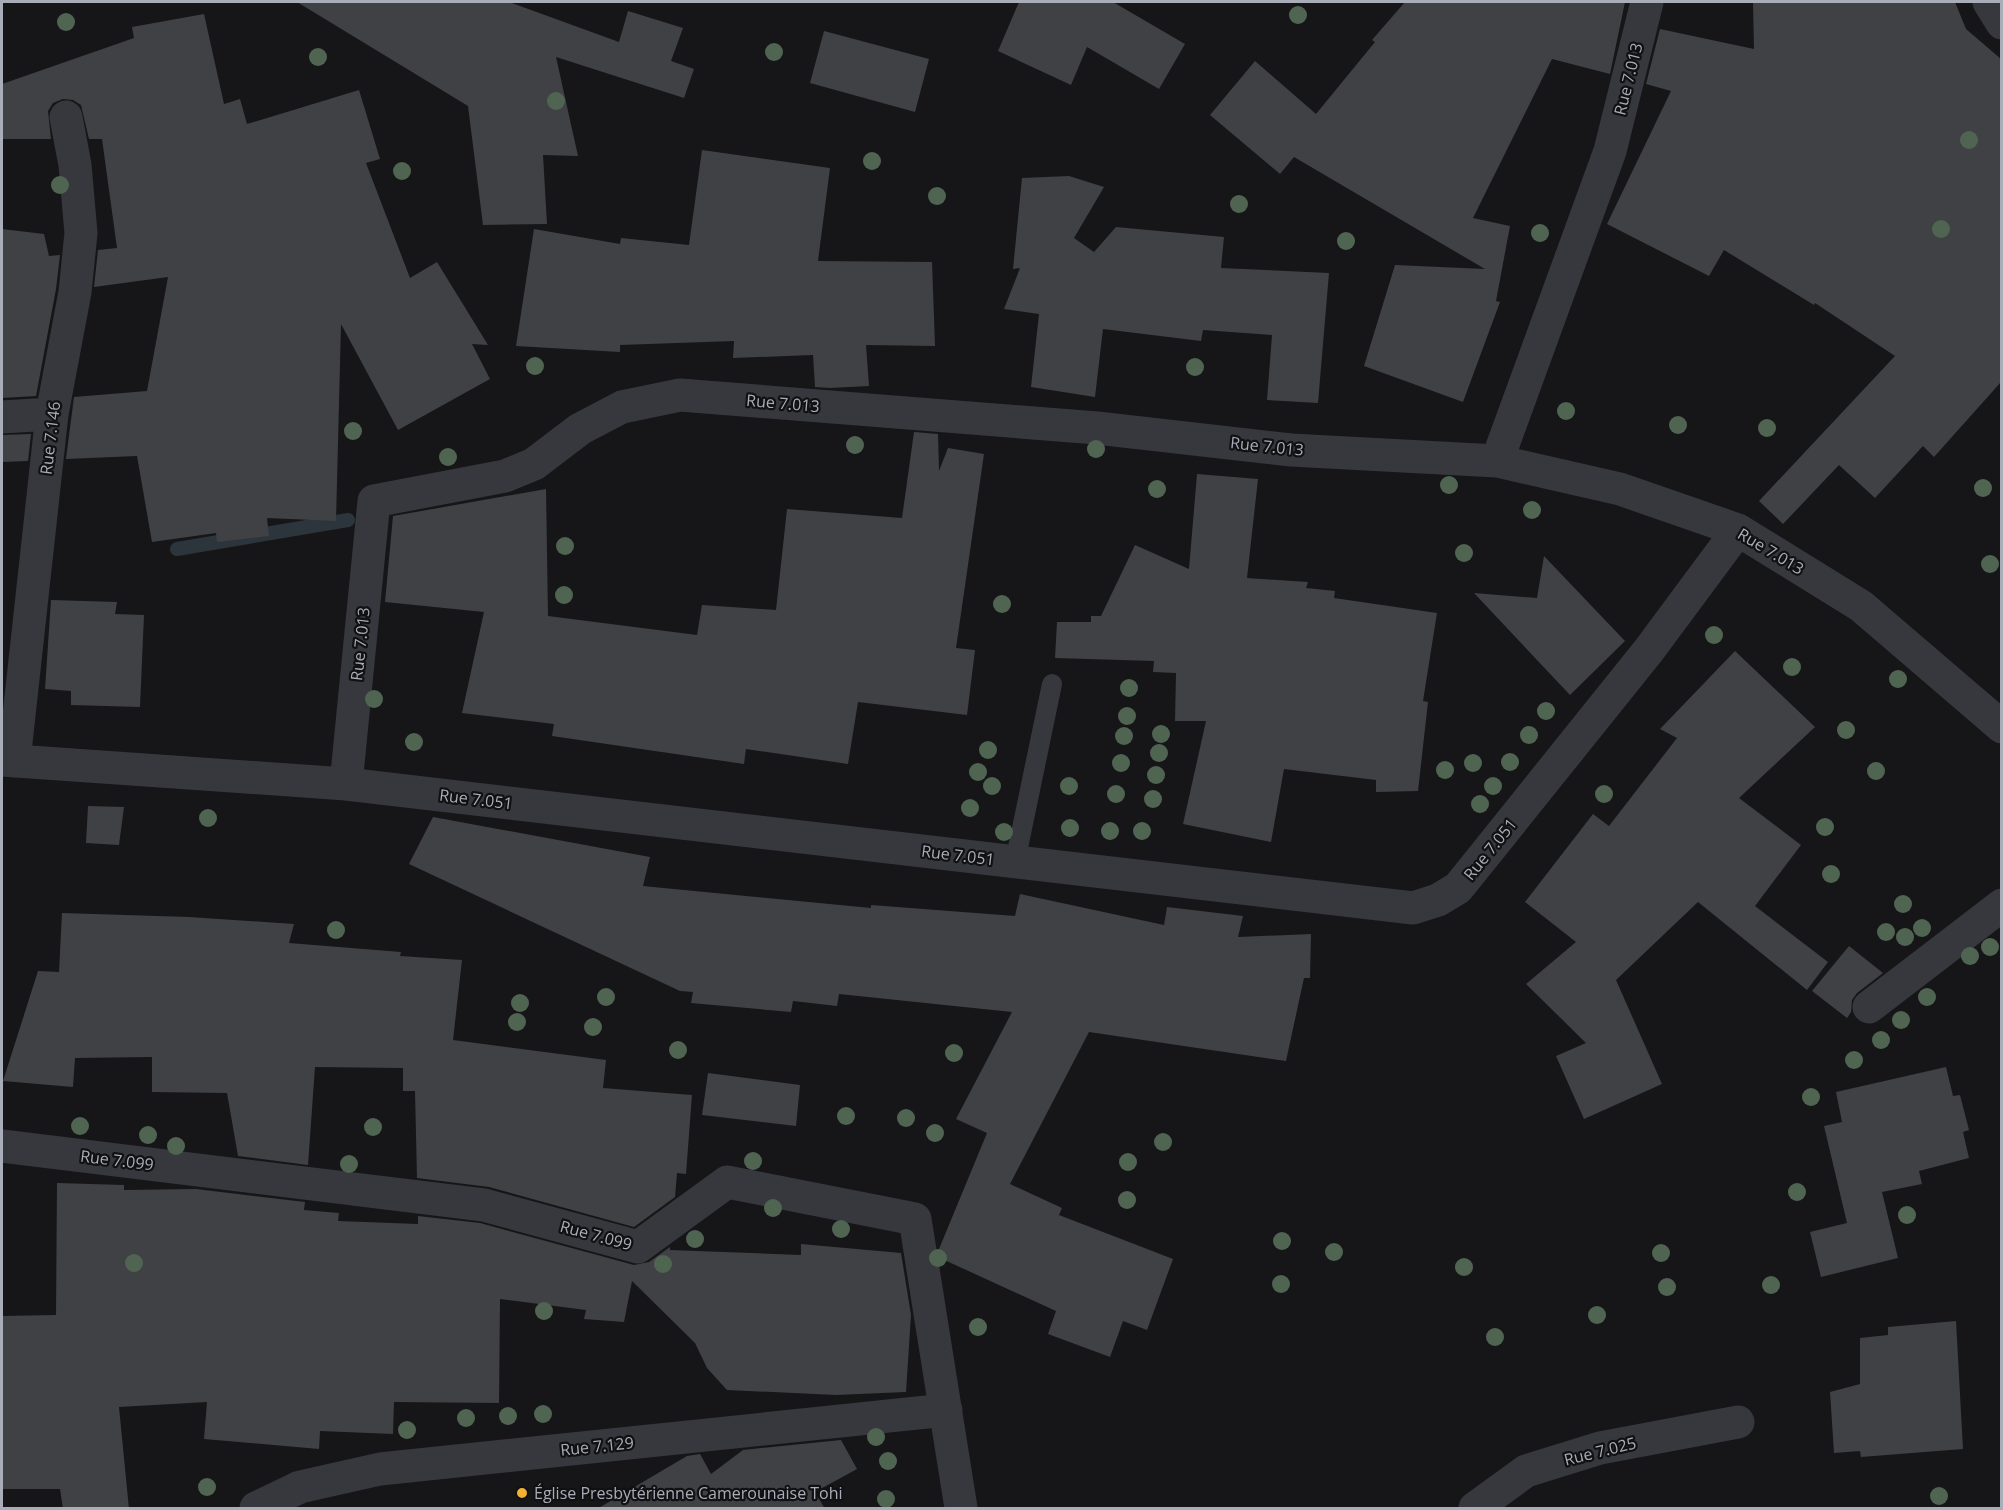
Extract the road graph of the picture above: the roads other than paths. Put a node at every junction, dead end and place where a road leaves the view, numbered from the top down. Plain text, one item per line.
1 (1647, 2) edge
2 (1989, 2) edge
3 (2001, 23) edge
4 (66, 117) dead end
5 (52, 414) junction
6 (2, 417) edge
7 (1497, 461) junction
8 (1738, 530) junction
9 (1052, 684) dead end
10 (2001, 727) edge
11 (8, 760) edge
12 (346, 784) junction
13 (1015, 862) junction
14 (2001, 905) edge
15 (1869, 1007) dead end
16 (2, 1146) edge
17 (946, 1410) junction
18 (1738, 1422) dead end
19 (956, 1506) edge
20 (256, 1509) edge
21 (1475, 1509) edge

1 - 7 street, Rue 7.013
2 - 3 street
4 - 5 street, Rue 7.146
5 - 6 street
5 - 11 street, Rue 7.146
7 - 8 street, Rue 7.013
7 - 12 street, Rue 7.013
8 - 10 street, Rue 7.013
8 - 13 street, Rue 7.051
9 - 13 lane
11 - 12 street, Rue 7.051
12 - 13 street, Rue 7.051
14 - 15 street
16 - 17 street, Rue 7.099
17 - 19 street, Rue 7.099
17 - 20 street, Rue 7.129
18 - 21 street, Rue 7.025

